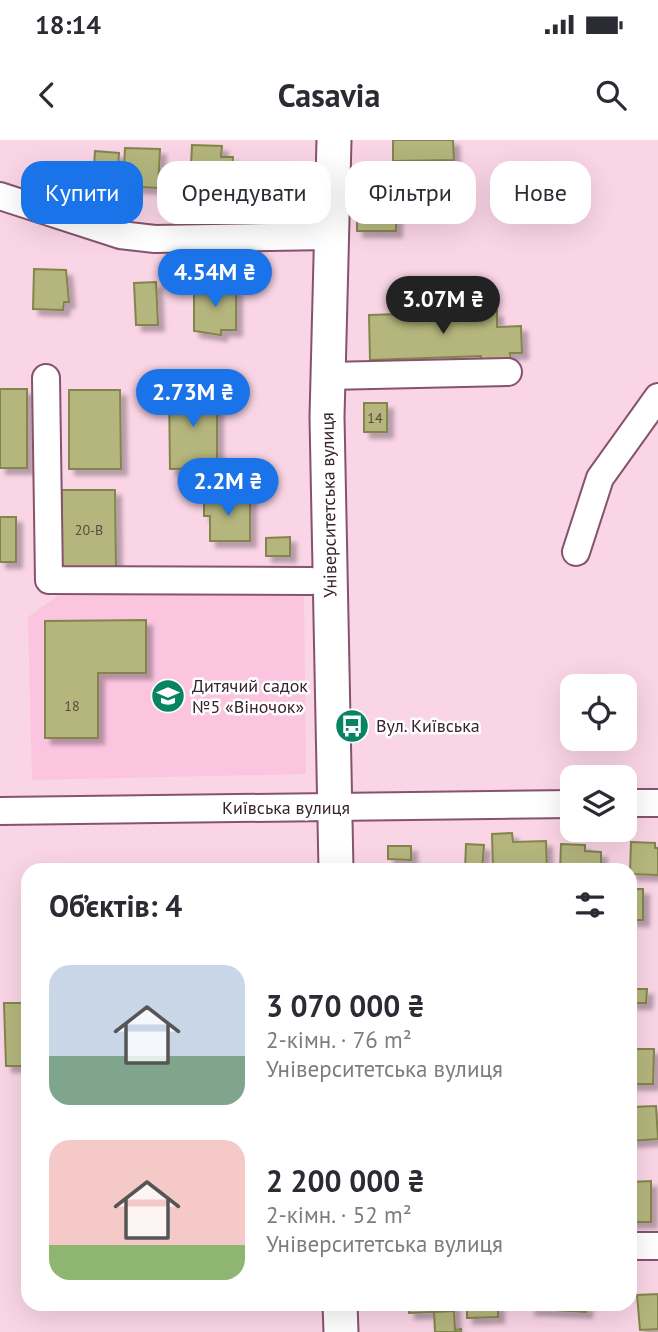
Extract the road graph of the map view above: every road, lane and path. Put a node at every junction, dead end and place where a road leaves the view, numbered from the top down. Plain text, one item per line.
1 (334, 140) edge
2 (0, 196) edge
3 (330, 236) junction
4 (508, 372) dead end
5 (328, 376) junction
6 (46, 378) dead end
7 (658, 397) edge
8 (576, 552) dead end
9 (311, 582) dead end
10 (637, 803) edge
11 (658, 803) edge
12 (560, 804) edge
13 (335, 808) junction
14 (0, 811) edge
15 (336, 863) edge
16 (637, 1246) edge
17 (658, 1246) edge
18 (341, 1311) edge
19 (341, 1332) edge

1 - 3 main road, Університетська вулиця
2 - 3 street
3 - 5 main road, Університетська вулиця
4 - 5 street
5 - 13 main road, Університетська вулиця
6 - 9 street
7 - 8 street
10 - 11 street
12 - 13 street, Київська вулиця
13 - 14 street, Київська вулиця
13 - 15 main road, Університетська вулиця
16 - 17 street
18 - 19 main road

